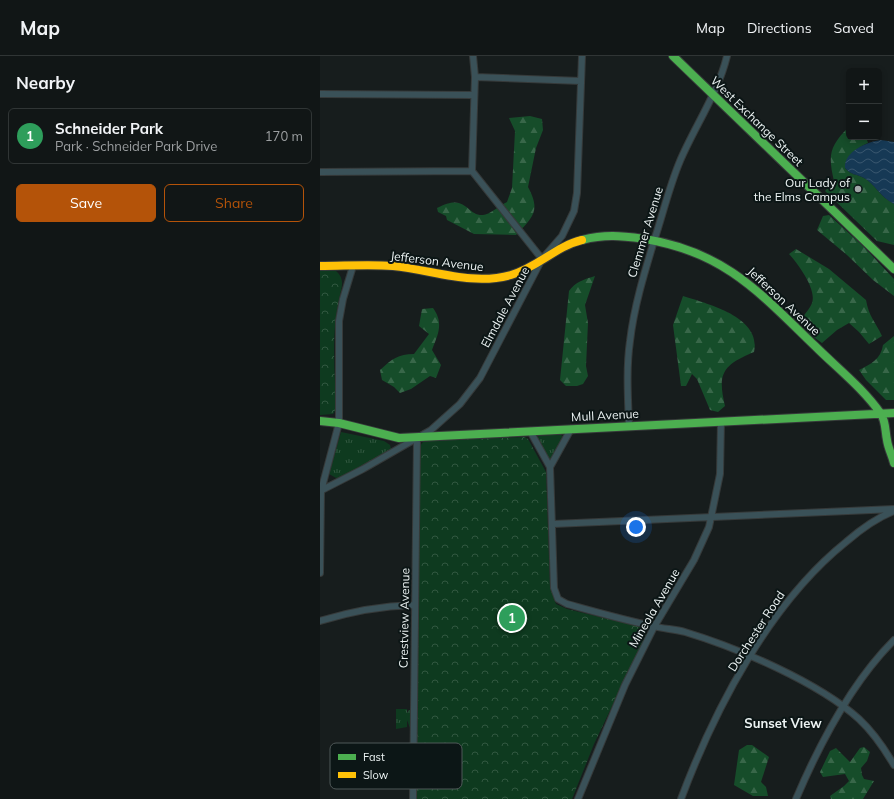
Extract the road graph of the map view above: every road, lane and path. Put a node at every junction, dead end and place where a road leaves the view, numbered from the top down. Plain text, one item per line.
1 (474, 56) edge
2 (582, 56) edge
3 (673, 56) edge
4 (727, 56) edge
5 (475, 77) junction
6 (581, 81) junction
7 (320, 94) edge
8 (712, 94) junction
9 (473, 95) junction
10 (472, 171) junction
11 (320, 172) edge
12 (655, 241) junction
13 (542, 260) junction
14 (320, 266) edge
15 (353, 266) junction
16 (894, 269) edge
17 (894, 413) edge
18 (881, 414) junction
19 (320, 421) edge
20 (721, 421) junction
21 (339, 423) junction
22 (630, 426) junction
23 (571, 429) junction
24 (530, 431) junction
25 (417, 438) junction
26 (894, 463) edge
27 (550, 467) junction
28 (320, 491) edge
29 (894, 510) edge
30 (712, 515) junction
31 (553, 524) junction
32 (320, 573) edge
33 (414, 605) junction
34 (320, 621) edge
35 (654, 627) junction
36 (894, 640) edge
37 (750, 657) junction
38 (844, 707) junction
39 (413, 743) edge
40 (894, 765) edge
41 (413, 789) edge
42 (413, 799) edge
43 (578, 799) edge
44 (681, 799) edge
45 (796, 799) edge

1 - 5 street
2 - 6 street, Elmdale Avenue
3 - 8 street, West Exchange Street
4 - 8 street, Clemmer Avenue
5 - 6 street
5 - 9 street
6 - 13 street, Elmdale Avenue
7 - 9 street
8 - 12 street, Clemmer Avenue
8 - 16 street, West Exchange Street
9 - 10 street
10 - 11 street
10 - 13 street
12 - 13 street, Jefferson Avenue
12 - 18 street, Jefferson Avenue
12 - 22 street, Clemmer Avenue
13 - 15 street, Jefferson Avenue
13 - 25 street, Elmdale Avenue
14 - 15 street, Jefferson Avenue
15 - 21 street
17 - 18 street, Mull Avenue
18 - 20 street, Mull Avenue
18 - 26 street, Jefferson Avenue
19 - 21 street, Mull Avenue
20 - 22 street, Mull Avenue
20 - 30 street, Mineola Avenue
21 - 25 street, Mull Avenue
21 - 28 street
22 - 23 street, Mull Avenue
23 - 24 street, Mull Avenue
23 - 27 street
24 - 25 street, Mull Avenue
24 - 27 street
25 - 28 street, Elmdale Avenue
25 - 33 street, Crestview Avenue
27 - 31 street
28 - 32 street
29 - 30 street
29 - 37 street, Dorchester Road
30 - 31 street
30 - 35 street, Mineola Avenue
31 - 35 street
33 - 34 street
33 - 39 street, Crestview Avenue
35 - 37 street
35 - 43 street, Mineola Avenue
36 - 38 street
37 - 38 street
37 - 44 street, Dorchester Road
38 - 40 street
38 - 45 street
41 - 42 street, Crestview Avenue

